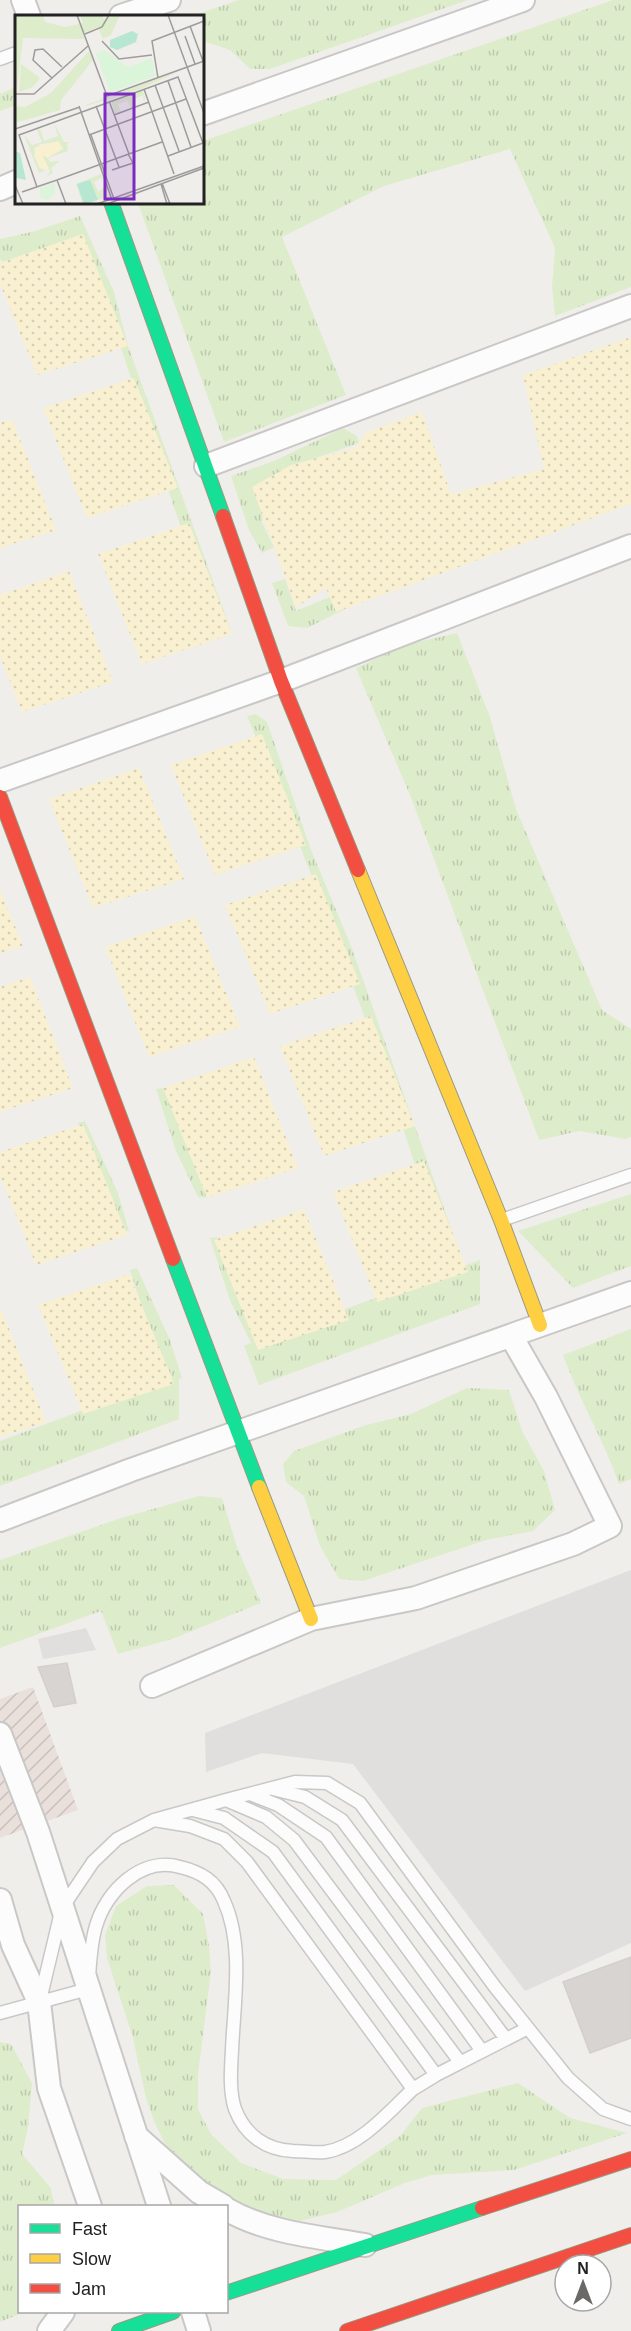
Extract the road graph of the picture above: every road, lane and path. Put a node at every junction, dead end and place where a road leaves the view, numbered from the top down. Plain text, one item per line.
1 (23, 0) edge
2 (169, 0) edge
3 (523, 0) edge
4 (29, 15) edge
5 (124, 15) edge
6 (15, 53) edge
7 (0, 59) edge
8 (204, 113) edge
9 (15, 182) edge
10 (0, 189) edge
11 (112, 204) edge
12 (631, 306) edge
13 (206, 466) junction
14 (631, 546) edge
15 (281, 681) junction
16 (0, 781) edge
17 (0, 797) edge
18 (631, 1175) edge
19 (501, 1220) junction
20 (631, 1293) edge
21 (540, 1325) junction
22 (511, 1335) junction
23 (238, 1432) junction
24 (0, 1520) edge
25 (311, 1619) junction
26 (152, 1686) dead end
27 (0, 1734) edge
28 (270, 1789) junction
29 (250, 1794) junction
30 (226, 1800) junction
31 (193, 1810) junction
32 (154, 1820) junction
33 (0, 1900) edge
34 (62, 1908) junction
35 (88, 1989) junction
36 (39, 2002) junction
37 (0, 2013) edge
38 (528, 2028) junction
39 (506, 2039) junction
40 (482, 2051) junction
41 (460, 2062) junction
42 (436, 2074) junction
43 (413, 2089) junction
44 (631, 2119) edge
45 (135, 2136) junction
46 (631, 2159) edge
47 (90, 2205) edge
48 (159, 2205) edge
49 (220, 2205) edge
50 (228, 2210) edge
51 (631, 2235) edge
52 (366, 2245) junction
53 (228, 2291) edge
54 (62, 2313) edge
55 (169, 2313) edge
56 (193, 2313) edge
57 (127, 2325) edge
58 (49, 2331) edge
59 (199, 2331) edge
60 (347, 2331) edge

1 - 4 street
2 - 5 street
3 - 8 street
6 - 7 lane
9 - 10 street
11 - 13 street
12 - 13 street
13 - 15 street
14 - 15 street
15 - 16 street
15 - 19 street
17 - 23 street
18 - 19 lane
19 - 21 street
20 - 21 street
21 - 22 street
22 - 23 street
22 - 25 street
23 - 24 street
23 - 25 street
25 - 26 street
27 - 34 street
28 - 29 lane
28 - 38 lane
28 - 39 lane
29 - 30 lane
29 - 40 lane
30 - 31 lane
30 - 41 lane
31 - 32 lane
31 - 42 lane
32 - 34 lane
32 - 43 lane
33 - 36 street
34 - 35 street
34 - 36 lane
35 - 36 lane
35 - 43 lane
35 - 45 street
36 - 37 lane
36 - 47 street
38 - 39 lane
38 - 44 lane
39 - 40 lane
40 - 41 lane
41 - 42 lane
42 - 43 lane
45 - 48 street
45 - 49 street
46 - 52 street
50 - 52 street
51 - 60 street
52 - 53 street
54 - 58 street
55 - 57 street
56 - 59 street

